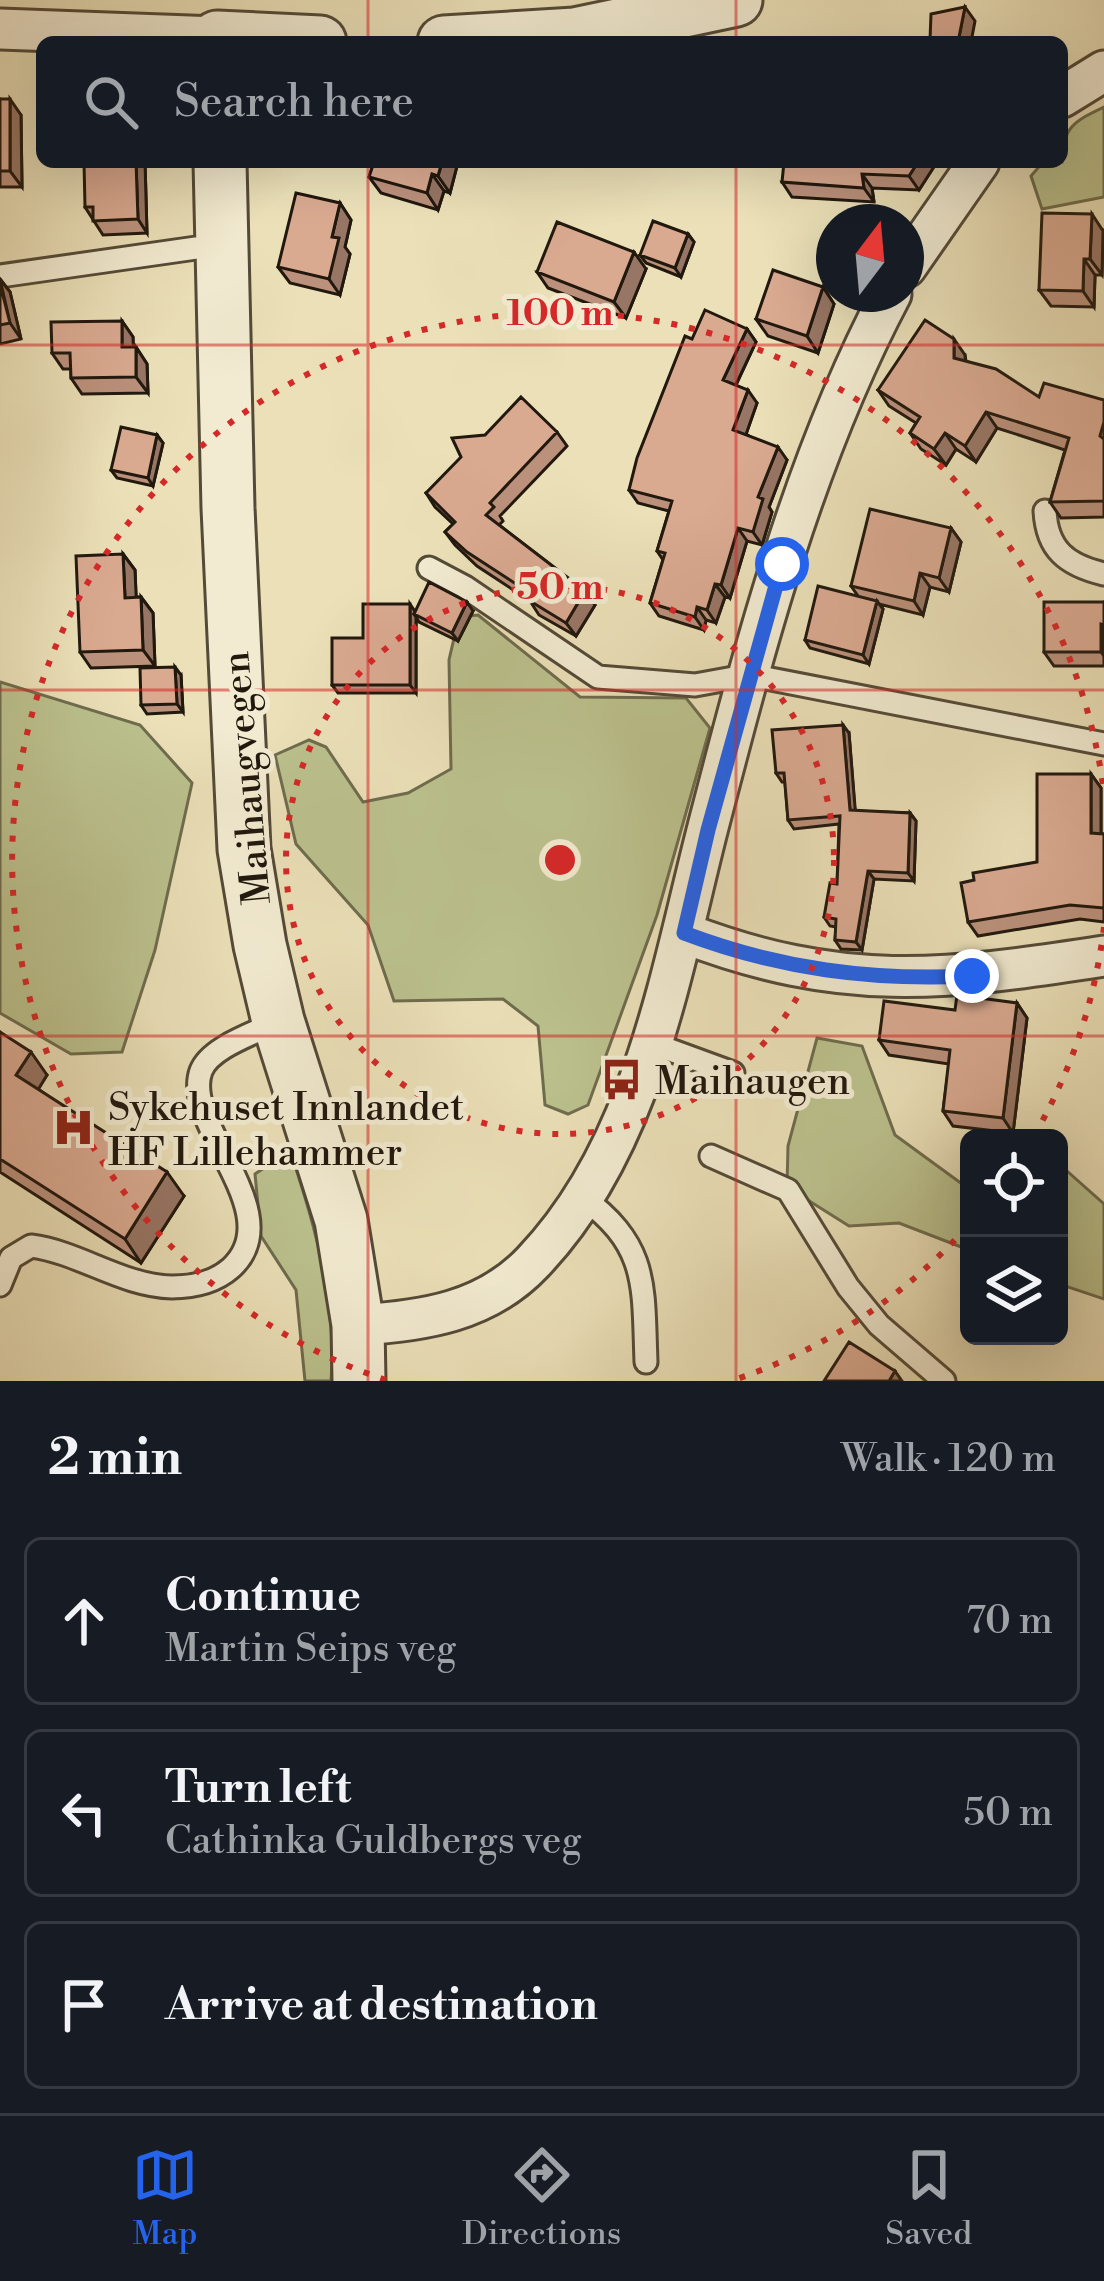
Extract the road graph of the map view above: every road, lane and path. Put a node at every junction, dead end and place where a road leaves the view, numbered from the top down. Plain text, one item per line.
1 (736, 0) edge
2 (215, 26) edge
3 (0, 29) edge
4 (281, 36) edge
5 (542, 36) edge
6 (1104, 71) edge
7 (1068, 94) edge
8 (220, 168) edge
9 (976, 168) edge
10 (924, 241) edge
11 (196, 248) dead end
12 (0, 276) edge
13 (883, 312) edge
14 (1045, 511) edge
15 (428, 568) dead end
16 (1104, 574) edge
17 (750, 675) junction
18 (1104, 743) edge
19 (684, 933) junction
20 (1104, 956) edge
21 (278, 1021) junction
22 (651, 1043) junction
23 (733, 1073) dead end
24 (711, 1156) dead end
25 (582, 1197) junction
26 (0, 1285) edge
27 (358, 1325) junction
28 (646, 1362) dead end
29 (358, 1381) edge
30 (944, 1381) edge

1 - 5 street
2 - 3 street
2 - 4 street
6 - 7 street
8 - 21 street, Maihaugvegen
9 - 10 street
11 - 12 lane
13 - 17 street
14 - 16 lane
15 - 17 lane
17 - 18 lane
17 - 19 street
19 - 20 street
19 - 22 street
21 - 26 lane
21 - 27 street, Maihaugvegen
22 - 23 lane
22 - 25 street
24 - 30 lane
25 - 27 street
25 - 28 lane
27 - 29 street, Maihaugvegen

